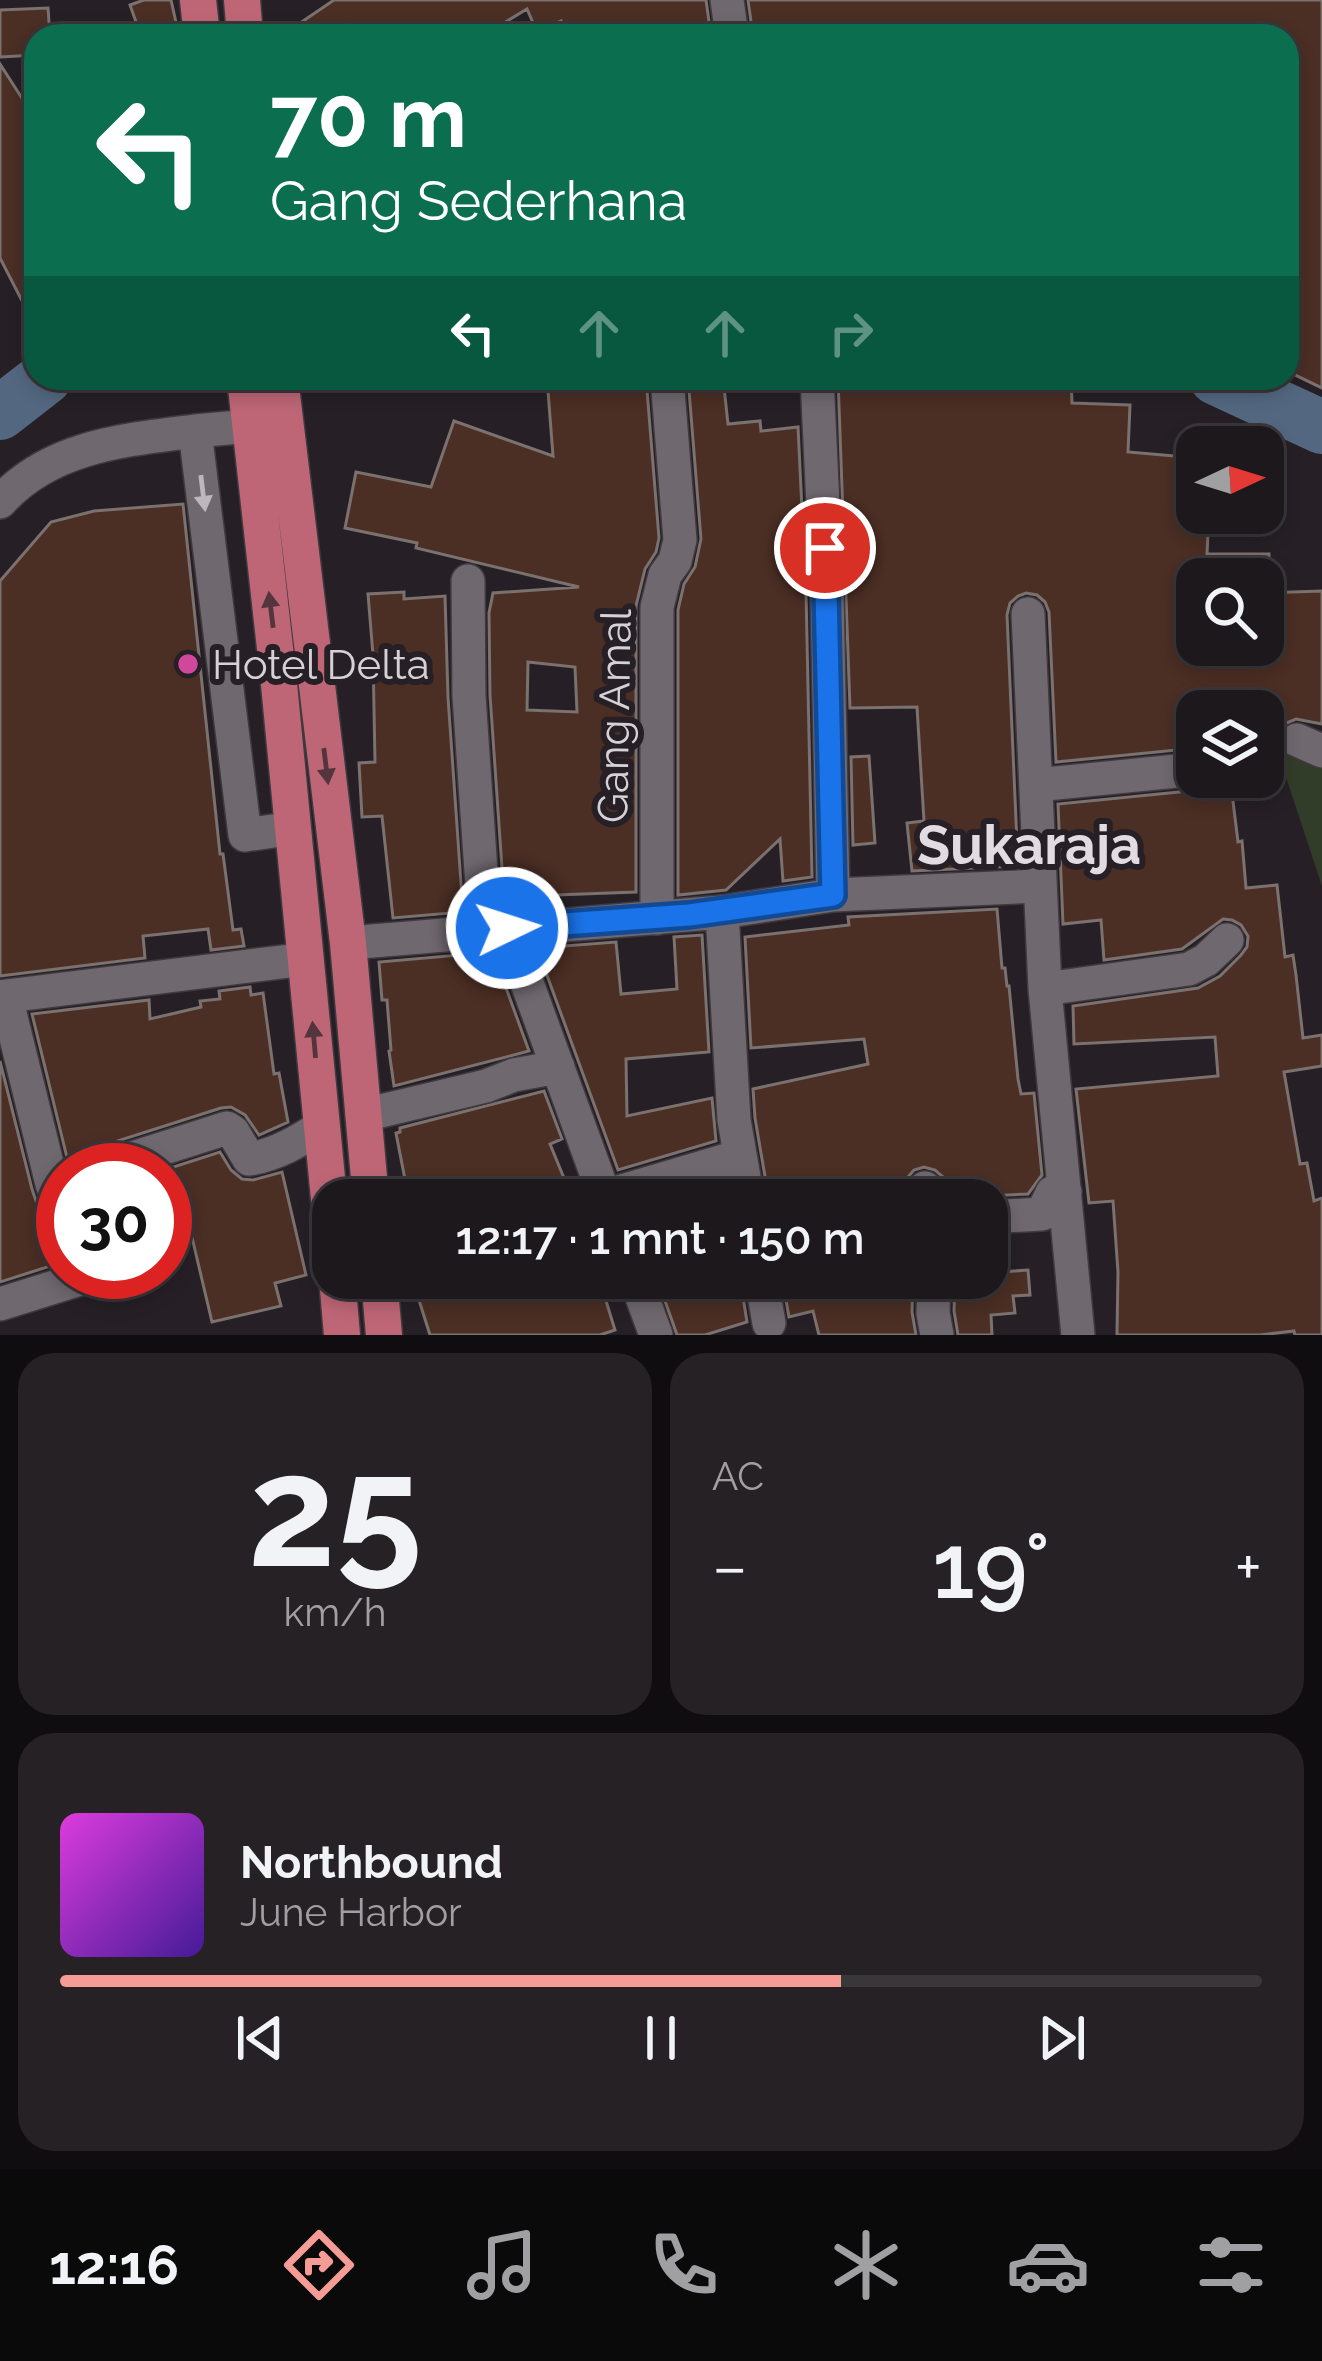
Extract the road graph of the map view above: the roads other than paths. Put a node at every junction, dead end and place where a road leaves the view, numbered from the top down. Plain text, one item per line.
1 (668, 390) edge
2 (818, 390) edge
3 (261, 397) edge
4 (195, 431) junction
5 (0, 502) edge
6 (468, 581) dead end
7 (1028, 614) dead end
8 (1176, 771) edge
9 (1036, 784) junction
10 (293, 828) junction
11 (1040, 886) junction
12 (833, 895) junction
13 (722, 911) junction
14 (657, 918) junction
15 (496, 929) junction
16 (1227, 940) dead end
17 (349, 943) junction
18 (306, 958) junction
19 (1046, 989) junction
20 (3, 997) edge
21 (558, 1066) junction
22 (364, 1115) junction
23 (322, 1126) junction
24 (45, 1143) edge
25 (180, 1143) edge
26 (740, 1156) junction
27 (327, 1179) edge
28 (369, 1179) edge
29 (599, 1179) edge
30 (667, 1179) edge
31 (744, 1179) edge
32 (1065, 1192) junction
33 (1008, 1215) edge
34 (36, 1293) edge
35 (339, 1299) edge
36 (381, 1299) edge
37 (643, 1299) edge
38 (765, 1299) edge
39 (933, 1299) edge
40 (0, 1304) edge
41 (769, 1323) dead end
42 (342, 1335) edge
43 (384, 1335) edge
44 (656, 1335) edge
45 (937, 1335) edge
46 (1078, 1335) edge

1 - 14 street, Gang Amal
2 - 12 street
3 - 4 street
10 -> 3 main road
3 -> 17 main road
4 - 5 street
4 -> 10 street
6 - 15 street
7 - 9 street
8 - 9 street
9 - 11 street
10 - 18 main road
11 - 12 street
11 - 19 street
12 - 13 street
13 - 14 street
13 - 26 street
14 - 15 street
15 - 17 street
15 - 21 street
16 - 19 street
17 - 22 main road
18 - 20 street
23 -> 18 main road
19 - 32 street
20 - 24 street
21 - 22 street
21 - 29 street
22 - 28 main road
23 - 25 street
23 - 27 main road
26 - 30 street
26 - 31 street
32 - 33 street
32 - 46 street
34 - 40 street
35 - 42 main road
36 - 43 main road
37 - 44 street
38 - 41 street
39 - 45 street

